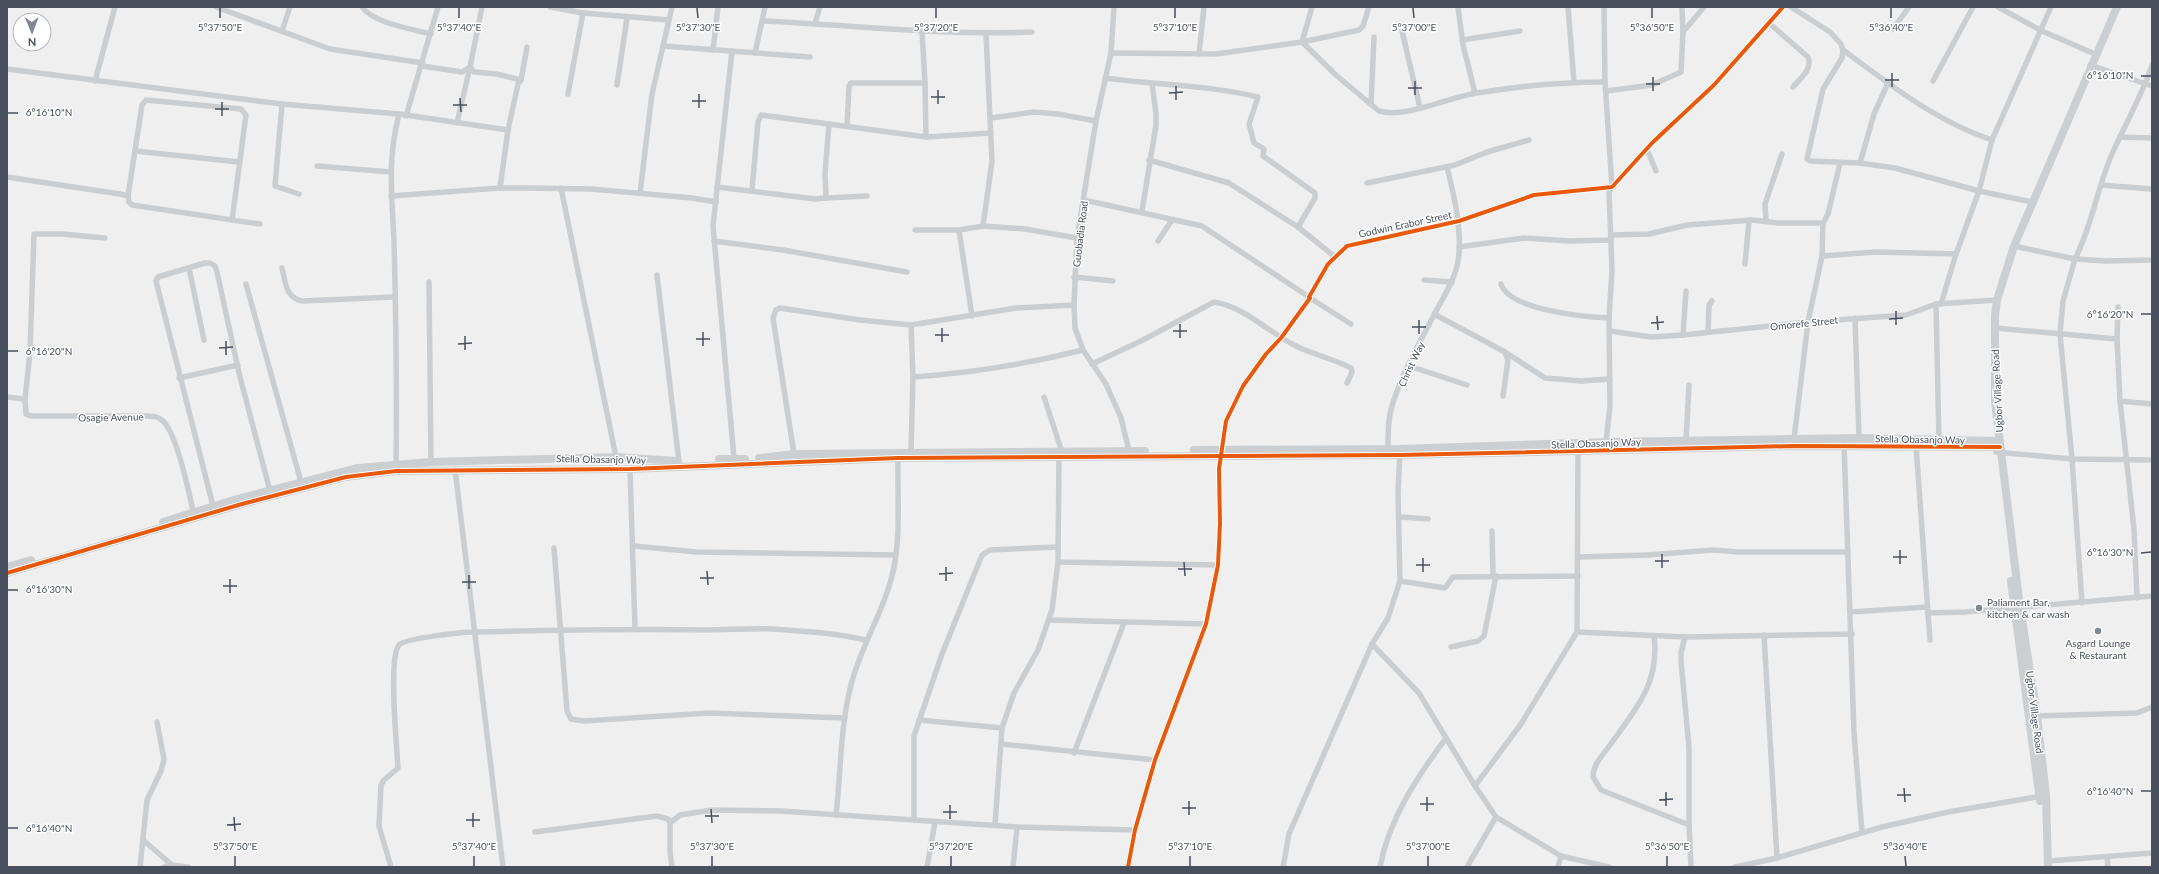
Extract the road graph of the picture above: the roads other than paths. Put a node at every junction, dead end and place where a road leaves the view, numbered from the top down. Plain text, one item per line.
1 (115, 7) edge
2 (216, 7) edge
3 (290, 7) edge
4 (362, 7) edge
5 (438, 7) edge
6 (482, 7) edge
7 (550, 7) edge
8 (672, 7) edge
9 (718, 7) edge
10 (765, 7) edge
11 (820, 7) edge
12 (1114, 7) edge
13 (1204, 7) edge
14 (1312, 7) edge
15 (1369, 7) edge
16 (1458, 7) edge
17 (1568, 7) edge
18 (1604, 7) edge
19 (1682, 7) edge
20 (1704, 7) edge
21 (1783, 7) edge
22 (1791, 7) edge
23 (1909, 7) edge
24 (1973, 7) edge
25 (1998, 7) edge
26 (2051, 7) edge
27 (2117, 7) edge
28 (580, 11) edge
29 (627, 18) junction
30 (669, 20) junction
31 (762, 22) junction
32 (815, 23) junction
33 (1769, 23) junction
34 (1893, 29) dead end
35 (282, 31) junction
36 (1402, 31) dead end
37 (1520, 31) dead end
38 (2042, 31) junction
39 (922, 32) junction
40 (1032, 32) dead end
41 (1683, 32) junction
42 (431, 34) junction
43 (986, 34) junction
44 (1374, 37) dead end
45 (1462, 40) junction
46 (1302, 42) junction
47 (663, 46) junction
48 (527, 47) dead end
49 (713, 50) junction
50 (1843, 50) junction
51 (732, 51) junction
52 (755, 52) junction
53 (1111, 53) junction
54 (1198, 54) junction
55 (2095, 54) junction
56 (810, 57) dead end
57 (423, 65) junction
58 (2090, 65) junction
59 (2152, 65) edge
60 (470, 67) junction
61 (7, 69) edge
62 (1105, 78) junction
63 (521, 80) junction
64 (94, 81) junction
65 (1933, 81) dead end
66 (1574, 82) junction
67 (1605, 82) junction
68 (925, 83) junction
69 (1888, 83) junction
70 (1152, 84) junction
71 (617, 85) dead end
72 (2145, 85) junction
73 (2152, 86) edge
74 (1793, 87) dead end
75 (1606, 91) junction
76 (1475, 93) junction
77 (568, 94) dead end
78 (282, 104) junction
79 (1371, 104) junction
80 (1420, 108) junction
81 (399, 114) junction
82 (406, 116) junction
83 (991, 118) junction
84 (1096, 121) junction
85 (457, 123) junction
86 (828, 124) junction
87 (847, 126) junction
88 (508, 130) junction
89 (991, 133) junction
90 (2120, 137) junction
91 (926, 138) junction
92 (2152, 138) edge
93 (1529, 140) dead end
94 (1992, 140) junction
95 (1646, 150) junction
96 (135, 151) junction
97 (1782, 154) dead end
98 (1149, 160) junction
99 (239, 162) junction
100 (1840, 163) junction
101 (1860, 163) junction
102 (317, 166) dead end
103 (1448, 167) junction
104 (1656, 171) dead end
105 (391, 172) junction
106 (7, 177) edge
107 (1367, 183) dead end
108 (2102, 185) junction
109 (717, 187) junction
110 (1612, 187) junction
111 (500, 188) junction
112 (562, 188) junction
113 (2152, 188) edge
114 (752, 190) junction
115 (1979, 191) junction
116 (300, 194) dead end
117 (640, 194) junction
118 (128, 196) junction
119 (391, 196) junction
120 (868, 196) dead end
121 (826, 198) junction
122 (1084, 200) junction
123 (716, 202) junction
124 (2032, 202) junction
125 (1142, 211) junction
126 (232, 220) junction
127 (1172, 220) junction
128 (1749, 220) junction
129 (1459, 221) junction
130 (1766, 221) junction
131 (1823, 223) junction
132 (260, 224) dead end
133 (983, 226) junction
134 (1298, 227) junction
135 (915, 230) dead end
136 (959, 230) junction
137 (105, 238) dead end
138 (1077, 238) junction
139 (1611, 238) junction
140 (714, 241) junction
141 (1158, 241) dead end
142 (2014, 246) junction
143 (1459, 247) junction
144 (1956, 254) junction
145 (1822, 256) junction
146 (1335, 257) junction
147 (2075, 259) junction
148 (2152, 260) edge
149 (1745, 264) dead end
150 (189, 268) junction
151 (282, 268) dead end
152 (907, 272) dead end
153 (657, 275) dead end
154 (1074, 277) junction
155 (1424, 280) dead end
156 (1113, 281) dead end
157 (429, 282) dead end
158 (1452, 282) junction
159 (246, 284) dead end
160 (1501, 284) dead end
161 (1686, 291) dead end
162 (394, 297) junction
163 (1309, 297) junction
164 (1997, 300) junction
165 (1712, 301) dead end
166 (1939, 304) junction
167 (1074, 306) junction
168 (2118, 307) dead end
169 (1434, 314) junction
170 (972, 316) junction
171 (1609, 318) junction
172 (1855, 318) junction
173 (1808, 322) junction
174 (1351, 324) dead end
175 (911, 325) junction
176 (1995, 328) junction
177 (1610, 331) junction
178 (1708, 332) junction
179 (2060, 334) junction
180 (1683, 335) junction
181 (1280, 338) junction
182 (2117, 339) junction
183 (204, 340) dead end
184 (1083, 350) junction
185 (1505, 352) junction
186 (1092, 364) junction
187 (238, 365) junction
188 (1409, 366) junction
189 (913, 377) junction
190 (179, 378) junction
191 (1610, 379) junction
192 (1347, 384) dead end
193 (1467, 385) dead end
194 (1689, 385) dead end
195 (1503, 396) dead end
196 (7, 397) edge
197 (1044, 397) dead end
198 (25, 399) junction
199 (2120, 401) junction
200 (2152, 404) edge
201 (1859, 438) junction
202 (1794, 439) junction
203 (1686, 441) junction
204 (1606, 442) junction
205 (1844, 442) junction
206 (1916, 442) junction
207 (1939, 443) junction
208 (1998, 446) junction
209 (1578, 447) junction
210 (1388, 448) junction
211 (1129, 451) junction
212 (911, 452) junction
213 (1400, 452) junction
214 (1221, 453) junction
215 (794, 454) junction
216 (1060, 454) junction
217 (1143, 454) junction
218 (898, 455) junction
219 (616, 457) junction
220 (734, 458) junction
221 (2072, 459) junction
222 (2126, 460) junction
223 (2152, 460) edge
224 (751, 461) junction
225 (431, 462) junction
226 (679, 462) junction
227 (396, 467) junction
228 (630, 469) junction
229 (455, 470) junction
230 (301, 482) junction
231 (270, 491) junction
232 (213, 506) junction
233 (193, 511) junction
234 (1400, 517) junction
235 (1428, 519) dead end
236 (1492, 531) dead end
237 (634, 546) junction
238 (1058, 547) junction
239 (554, 548) dead end
240 (1848, 552) junction
241 (896, 555) junction
242 (1578, 557) junction
243 (1058, 562) junction
244 (1218, 565) junction
245 (7, 567) edge
246 (7, 573) edge
247 (1495, 576) junction
248 (1578, 576) junction
249 (1400, 581) junction
250 (2152, 596) edge
251 (2137, 598) junction
252 (2082, 603) junction
253 (2017, 608) junction
254 (1928, 610) junction
255 (1851, 612) junction
256 (1050, 620) junction
257 (1124, 622) junction
258 (1206, 624) junction
259 (635, 628) junction
260 (562, 631) junction
261 (474, 632) junction
262 (1577, 632) junction
263 (1852, 634) junction
264 (1764, 635) junction
265 (1654, 636) junction
266 (1686, 636) junction
267 (866, 640) junction
268 (1930, 640) dead end
269 (1372, 644) junction
270 (1451, 647) dead end
271 (2152, 707) edge
272 (2037, 716) junction
273 (845, 718) junction
274 (919, 720) junction
275 (157, 722) dead end
276 (1002, 728) junction
277 (1446, 738) junction
278 (1001, 744) junction
279 (1074, 753) junction
280 (1155, 760) junction
281 (1475, 786) junction
282 (2043, 796) junction
283 (836, 815) junction
284 (1496, 817) junction
285 (914, 820) junction
286 (935, 822) junction
287 (670, 823) junction
288 (995, 825) junction
289 (1688, 825) junction
290 (1017, 827) junction
291 (1135, 830) junction
292 (535, 832) dead end
293 (1862, 832) junction
294 (143, 840) junction
295 (2152, 853) edge
296 (1561, 856) junction
297 (2107, 856) junction
298 (1777, 858) junction
299 (172, 865) junction
300 (2046, 865) edge
301 (140, 867) edge
302 (164, 867) edge
303 (188, 867) edge
304 (391, 867) edge
305 (504, 867) edge
306 (672, 867) edge
307 (927, 867) edge
308 (1013, 867) edge
309 (1128, 867) edge
310 (1283, 867) edge
311 (1380, 867) edge
312 (1467, 867) edge
313 (1558, 867) edge
314 (1609, 867) edge
315 (1691, 867) edge
316 (1735, 867) edge
317 (2108, 867) edge

1 - 64 street
2 - 35 street
3 - 35 street
4 - 42 street
5 - 42 street
6 - 60 street
7 - 28 street
8 - 30 street
9 - 49 street
10 - 31 street
11 - 32 street
12 - 53 street, Guobadia Road
13 - 54 street
14 - 46 street
15 - 46 street
16 - 45 street
17 - 66 street
18 - 67 street
19 - 41 street
20 - 41 street
21 - 33 street
22 - 50 street
23 - 34 street
24 - 65 street
25 - 38 street
26 - 38 street
27 - 55 street, Ugbor Village Road
28 - 29 street
28 - 77 street
29 - 30 street
29 - 71 street
30 - 47 street
31 - 32 street
31 - 52 street
32 - 39 street
33 - 74 street
33 - 95 street
35 - 57 street
36 - 80 street
37 - 45 street
38 - 55 street
38 - 94 street
39 - 43 street
39 - 68 street
40 - 43 street
41 - 75 street
42 - 57 street
43 - 83 street
44 - 79 street
45 - 76 street
46 - 54 street
46 - 79 street
47 - 49 street
47 - 117 street
48 - 63 street
49 - 51 street
50 - 69 street
50 - 100 street
51 - 52 street
51 - 109 street
52 - 56 street
53 - 54 street
53 - 62 street, Guobadia Road
55 - 58 street, Ugbor Village Road
57 - 60 street
57 - 82 street
58 - 72 street
58 - 124 street, Ugbor Village Road
59 - 72 street
60 - 63 street
60 - 85 street
61 - 64 street
62 - 70 street
62 - 84 street, Guobadia Road
63 - 88 street
64 - 78 street
66 - 67 street
66 - 76 street
67 - 75 street
68 - 87 street
68 - 91 street
69 - 94 street
69 - 101 street
70 - 98 street
70 - 134 street
72 - 73 street
72 - 90 street
75 - 110 street
76 - 80 street
78 - 81 street
78 - 116 street
79 - 80 street
81 - 82 street
81 - 105 street
82 - 85 street
83 - 84 street
83 - 89 street
84 - 122 street, Guobadia Road
85 - 88 street
86 - 87 street
86 - 114 street
86 - 121 street
87 - 91 street
88 - 111 street
89 - 91 street
89 - 133 street
90 - 92 street
90 - 108 street
93 - 103 street
94 - 115 street
95 - 104 street
95 - 110 street
96 - 99 street
96 - 99 street
96 - 118 street
97 - 130 street
98 - 125 street
98 - 134 street
99 - 126 street
100 - 101 street
100 - 131 street
101 - 115 street
102 - 105 street
103 - 107 street
103 - 129 street, Christ Way
105 - 119 street
106 - 118 street
108 - 113 street
108 - 147 street
109 - 114 street
109 - 123 street
110 - 129 street, Godwin Erabor Street
110 - 139 street
111 - 112 street
111 - 119 street
112 - 117 street
112 - 219 street
114 - 121 street
115 - 124 street
115 - 144 street
117 - 123 street
118 - 126 street
119 - 162 street
120 - 121 street
122 - 125 street
122 - 138 street, Guobadia Road
123 - 140 street
124 - 142 street, Ugbor Village Road
125 - 127 street
126 - 132 street
127 - 141 street
127 - 163 street
128 - 130 street
128 - 139 street
128 - 149 street
129 - 143 street, Christ Way
129 - 146 street, Godwin Erabor Street
130 - 131 street
131 - 145 street
133 - 136 street
133 - 138 street
134 - 146 street
135 - 136 street
136 - 170 street
137 - 198 street
138 - 154 street, Guobadia Road
139 - 143 street
139 - 171 street
140 - 152 street
140 - 220 street
142 - 147 street
142 - 164 street, Ugbor Village Road
143 - 158 street, Christ Way
144 - 145 street
144 - 166 street
145 - 173 street
146 - 163 street, Godwin Erabor Street
147 - 148 street
147 - 179 street
150 - 183 street
150 - 187 street
150 - 190 street
151 - 162 street
153 - 226 street
154 - 156 street
154 - 167 street, Guobadia Road
155 - 158 street
157 - 225 street
158 - 169 street, Christ Way
159 - 230 street
160 - 171 street
161 - 180 street
162 - 227 street
163 - 174 street
163 - 181 street, Godwin Erabor Street
164 - 166 street, Omorefe Street
164 - 176 street, Ugbor Village Road
165 - 178 street
166 - 172 street, Omorefe Street
166 - 207 street
167 - 170 street
167 - 184 street, Guobadia Road
168 - 182 street
169 - 185 street
169 - 188 street, Christ Way
170 - 175 street
171 - 177 street
172 - 173 street, Omorefe Street
172 - 201 street
173 - 178 street, Omorefe Street
173 - 202 street
175 - 189 street
175 - 215 street
176 - 179 street
176 - 208 street, Ugbor Village Road
177 - 180 street, Omorefe Street
177 - 191 street
178 - 180 street, Omorefe Street
179 - 182 street
179 - 221 street
181 - 186 street
181 - 192 street
181 - 214 street, Godwin Erabor Street
182 - 199 street
184 - 186 street, Guobadia Road
184 - 189 street
185 - 191 street
185 - 195 street
186 - 211 street, Guobadia Road
187 - 190 street
187 - 231 street
188 - 193 street
188 - 210 street, Christ Way
189 - 212 street
190 - 232 street
191 - 204 street
194 - 203 street
196 - 198 street
197 - 216 street
198 - 233 street, Osagie Avenue
199 - 200 street
199 - 222 street
201 - 205 street, Stella Obasanjo Way
201 - 206 street, Stella Obasanjo Way
202 - 203 street, Stella Obasanjo Way
202 - 205 street, Stella Obasanjo Way
203 - 204 street, Stella Obasanjo Way
204 - 209 street, Stella Obasanjo Way
205 - 206 street
205 - 209 street
205 - 240 street
206 - 207 street, Stella Obasanjo Way
206 - 254 street
207 - 208 street, Stella Obasanjo Way
208 - 221 street
208 - 253 street, Ugbor Village Road
209 - 213 street, Stella Obasanjo Way
209 - 242 street
210 - 213 street, Stella Obasanjo Way
210 - 214 street, Stella Obasanjo Way
211 - 216 street, Stella Obasanjo Way
211 - 217 street, Stella Obasanjo Way
212 - 216 street, Stella Obasanjo Way
212 - 218 street, Stella Obasanjo Way
213 - 214 street
213 - 234 street
214 - 217 street, Stella Obasanjo Way
214 - 244 street, Godwin Erabor Street
215 - 218 street, Stella Obasanjo Way
215 - 224 street, Stella Obasanjo Way
216 - 217 street
216 - 218 street
216 - 238 street
218 - 224 street
218 - 241 street
219 - 225 street, Stella Obasanjo Way
219 - 226 street, Stella Obasanjo Way
220 - 224 street, Stella Obasanjo Way
220 - 226 street, Stella Obasanjo Way
221 - 222 street
221 - 252 street
222 - 223 street
222 - 251 street
224 - 228 street
225 - 227 street, Stella Obasanjo Way
227 - 229 street
227 - 230 street, Stella Obasanjo Way
227 - 246 street
228 - 229 street
228 - 237 street
229 - 261 street
230 - 231 street, Stella Obasanjo Way
231 - 232 street, Stella Obasanjo Way
232 - 233 street, Stella Obasanjo Way
233 - 245 street, Stella Obasanjo Way
234 - 235 street
234 - 249 street
236 - 247 street
237 - 241 street
237 - 259 street
238 - 243 street
238 - 274 street
239 - 260 street
240 - 242 street
240 - 255 street
241 - 267 street
242 - 248 street
243 - 244 street
243 - 256 street
244 - 258 street, Godwin Erabor Street
247 - 248 street
247 - 249 street
247 - 270 street
248 - 262 street
249 - 269 street
250 - 251 street
251 - 252 street
252 - 253 street
253 - 254 street
253 - 272 street, Ugbor Village Road
253 - 282 street, Ugbor Village Road
254 - 255 street
254 - 268 street
255 - 263 street
256 - 257 street
256 - 276 street
257 - 258 street
257 - 279 street
258 - 280 street, Godwin Erabor Street
259 - 260 street
259 - 267 street
260 - 261 street
260 - 273 street
261 - 304 street
261 - 305 street
262 - 265 street
262 - 281 street
263 - 264 street
263 - 293 street
264 - 266 street
264 - 298 street
265 - 266 street
265 - 289 street
266 - 289 street
267 - 273 street
269 - 277 street
269 - 310 street
271 - 272 street
272 - 282 street, Ugbor Village Road
273 - 283 street
274 - 276 street
274 - 285 street
275 - 294 street
276 - 278 street
277 - 281 street
277 - 311 street
278 - 279 street
278 - 288 street
279 - 280 street
280 - 291 street, Godwin Erabor Street
281 - 284 street
282 - 293 street
282 - 300 street, Ugbor Village Road
283 - 285 street
283 - 287 street
284 - 296 street
284 - 312 street
285 - 286 street
286 - 288 street
286 - 307 street
287 - 292 street
287 - 306 street
288 - 290 street
289 - 315 street
290 - 291 street
290 - 308 street
291 - 309 street, Godwin Erabor Street
293 - 298 street
294 - 299 street
294 - 301 street
295 - 297 street
296 - 313 street
296 - 314 street
297 - 300 street
297 - 317 street
298 - 316 street
299 - 302 street
299 - 303 street

